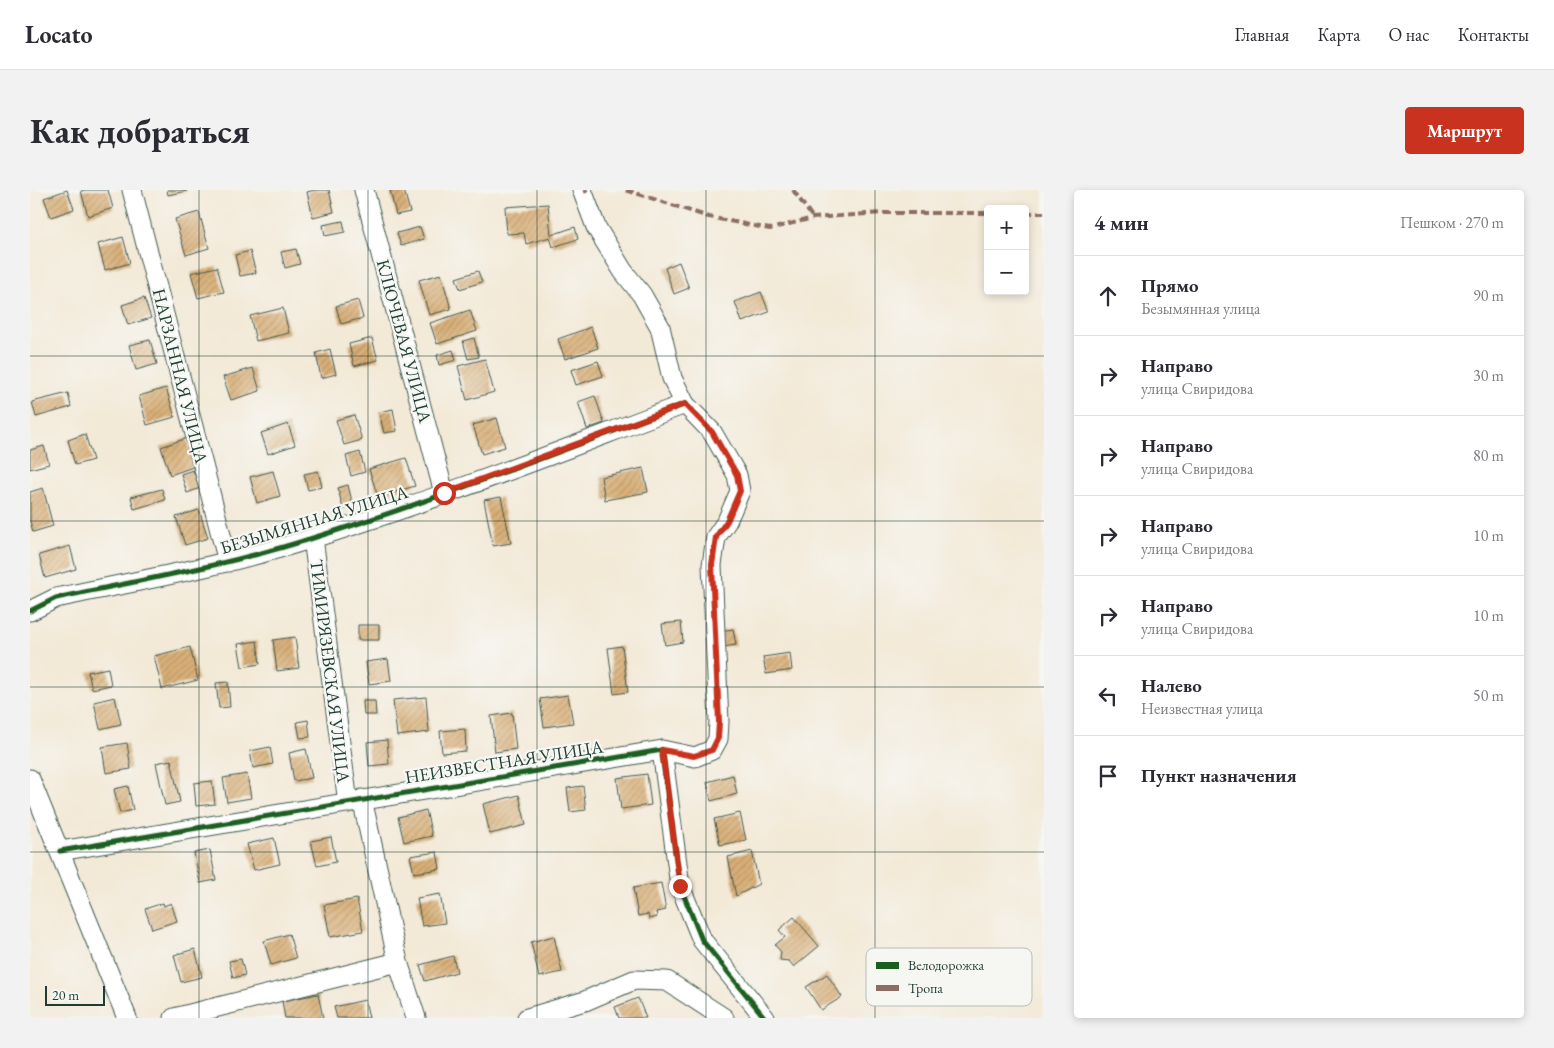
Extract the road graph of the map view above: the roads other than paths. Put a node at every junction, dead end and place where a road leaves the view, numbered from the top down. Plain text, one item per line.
1 (132, 190) edge
2 (364, 190) edge
3 (582, 190) edge
4 (685, 404) junction
5 (444, 493) junction
6 (313, 538) junction
7 (228, 562) junction
8 (30, 611) edge
9 (662, 750) junction
10 (30, 779) edge
11 (355, 801) junction
12 (60, 851) junction
13 (398, 962) junction
14 (587, 1009) edge
15 (127, 1018) edge
16 (174, 1018) edge
17 (416, 1018) edge
18 (526, 1018) edge
19 (724, 1018) edge
20 (765, 1018) edge

1 - 7 street, НАРЗАННАЯ УЛИЦА
2 - 5 street, КЛЮЧЕВАЯ УЛИЦА
3 - 4 street, НЕИЗВЕСТНАЯ УЛИЦА
4 - 5 street, БЕЗЫМЯННАЯ УЛИЦА
4 - 9 street, НЕИЗВЕСТНАЯ УЛИЦА
5 - 6 street, БЕЗЫМЯННАЯ УЛИЦА
6 - 7 street, БЕЗЫМЯННАЯ УЛИЦА
6 - 11 street, ТИМИРЯЗЕВСКАЯ УЛИЦА
7 - 8 street, БЕЗЫМЯННАЯ УЛИЦА
9 - 11 street, НЕИЗВЕСТНАЯ УЛИЦА
9 - 20 street
10 - 12 street
11 - 12 street, НЕИЗВЕСТНАЯ УЛИЦА
11 - 13 street, ТИМИРЯЗЕВСКАЯ УЛИЦА
12 - 15 street
13 - 16 street
13 - 17 street, ТИМИРЯЗЕВСКАЯ УЛИЦА
14 - 18 street
14 - 19 street

